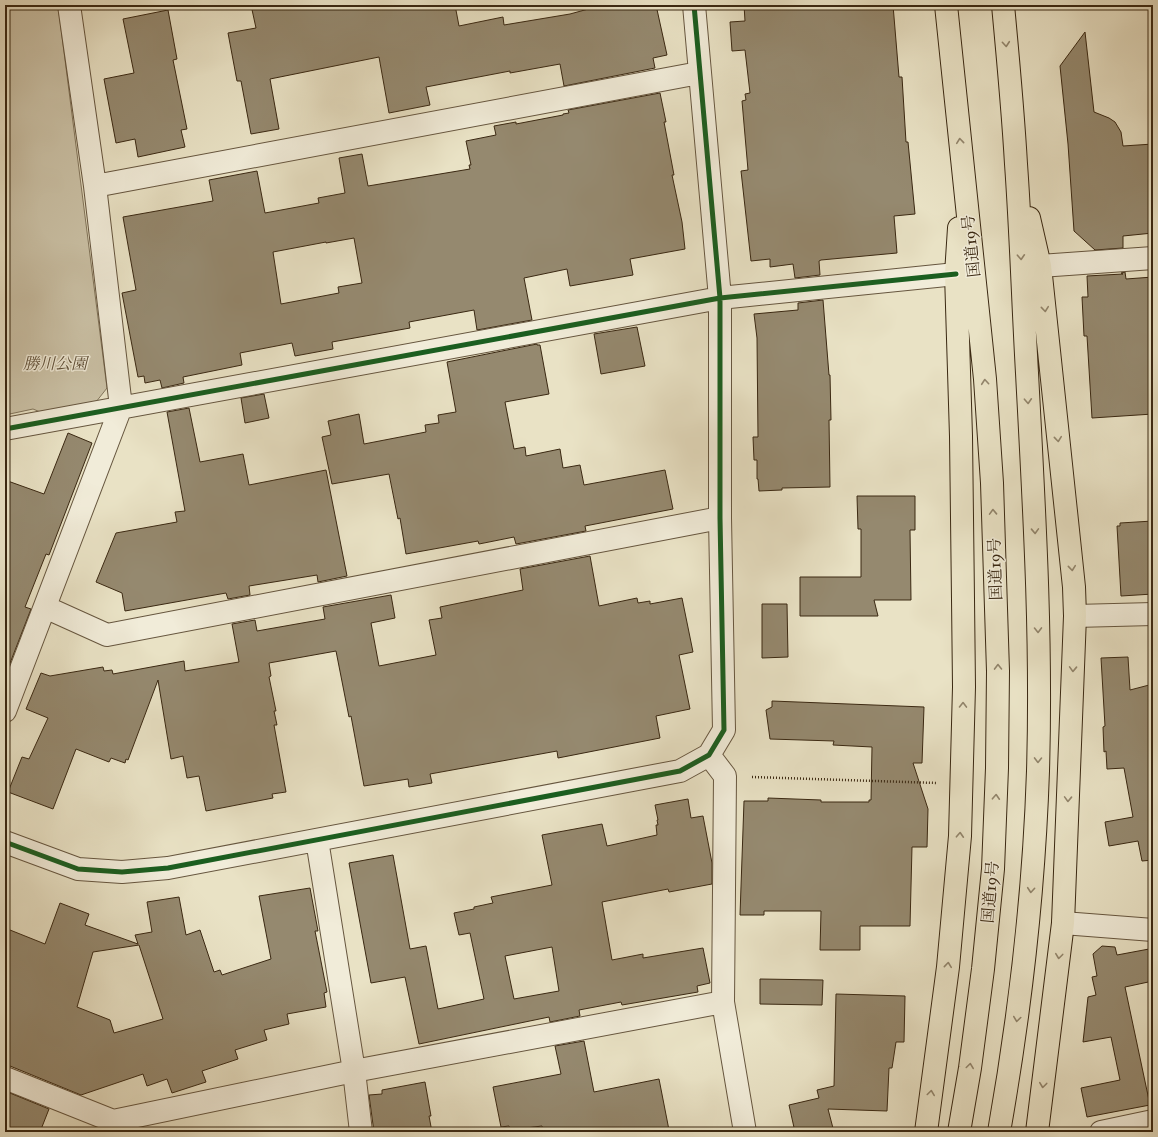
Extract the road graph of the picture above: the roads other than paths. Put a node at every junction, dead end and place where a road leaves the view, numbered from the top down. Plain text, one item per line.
1 (69, 5) edge
2 (694, 5) edge
3 (946, 5) edge
4 (1003, 5) edge
5 (699, 73) junction
6 (1016, 161) junction
7 (963, 167) junction
8 (95, 186) junction
9 (1153, 258) edge
10 (1040, 266) junction
11 (956, 274) junction
12 (720, 298) junction
13 (122, 407) junction
14 (5, 429) edge
15 (720, 518) junction
16 (45, 607) junction
17 (1153, 614) edge
18 (1075, 616) junction
19 (5, 711) edge
20 (710, 755) junction
21 (317, 840) junction
22 (5, 842) edge
23 (1063, 923) junction
24 (1153, 930) edge
25 (723, 1002) junction
26 (354, 1071) junction
27 (5, 1078) edge
28 (1153, 1121) edge
29 (361, 1132) edge
30 (745, 1132) edge
31 (926, 1132) edge
32 (959, 1132) edge
33 (999, 1132) edge
34 (1037, 1132) edge
35 (1101, 1132) edge

1 - 8 street
2 - 5 street
7 -> 3 highway, 国道19号
4 -> 6 highway
5 - 8 street
5 - 12 street
6 - 10 highway
6 -> 33 highway
7 - 11 highway
32 -> 7 highway, 国道19号
8 - 13 street
9 - 10 street
10 -> 18 highway
11 - 12 street
31 -> 11 highway
12 - 13 street
12 - 15 street
13 - 14 street
13 - 16 street
15 - 16 street
15 - 20 street
16 - 19 street
17 - 18 street
18 -> 23 highway
20 - 21 street
20 - 25 street
21 - 22 street
21 - 26 street
23 - 24 street
23 -> 34 highway
25 - 26 street
25 - 30 street
26 - 27 street
26 - 29 street
28 - 35 street

